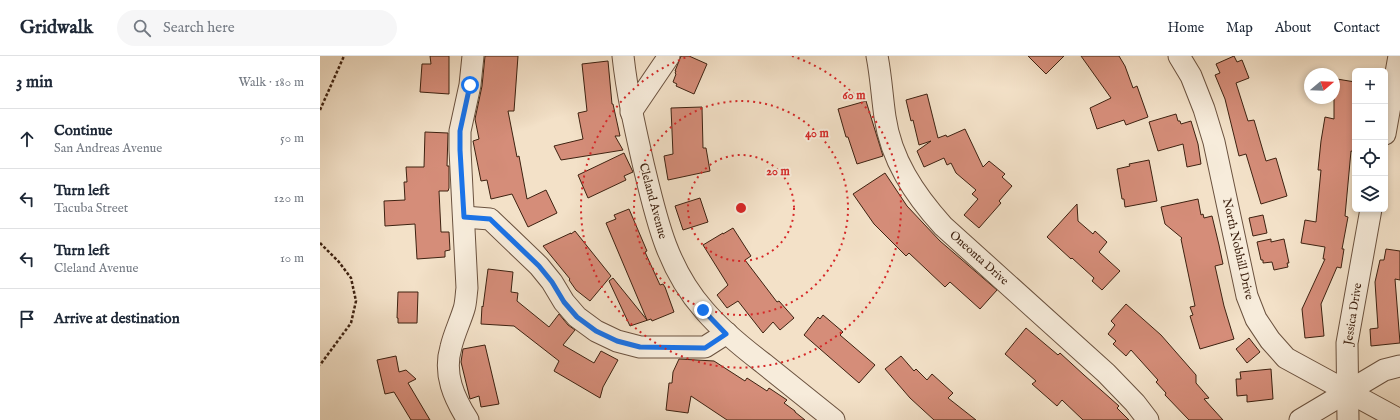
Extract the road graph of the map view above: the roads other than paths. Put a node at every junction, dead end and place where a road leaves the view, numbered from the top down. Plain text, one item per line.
1 (473, 56) edge
2 (624, 56) edge
3 (669, 56) edge
4 (877, 56) edge
5 (1180, 56) edge
6 (1399, 56) edge
7 (631, 112) junction
8 (1388, 117) edge
9 (1370, 212) edge
10 (464, 217) junction
11 (726, 334) junction
12 (1400, 366) edge
13 (1348, 392) junction
14 (468, 420) edge
15 (834, 420) edge
16 (1148, 420) edge
17 (1300, 420) edge
18 (1348, 420) edge
19 (1400, 420) edge

1 - 10 street
2 - 7 street, Cleland Avenue
3 - 7 street
4 - 16 street, Oneonta Drive
5 - 13 street, North Nobhill Drive
6 - 8 street
7 - 11 street, Cleland Avenue
9 - 13 street, Jessica Drive
10 - 11 street
10 - 14 street
11 - 15 street, Cleland Avenue
12 - 13 street
13 - 17 street
13 - 18 street, Jessica Drive
13 - 19 street, North Nobhill Drive

